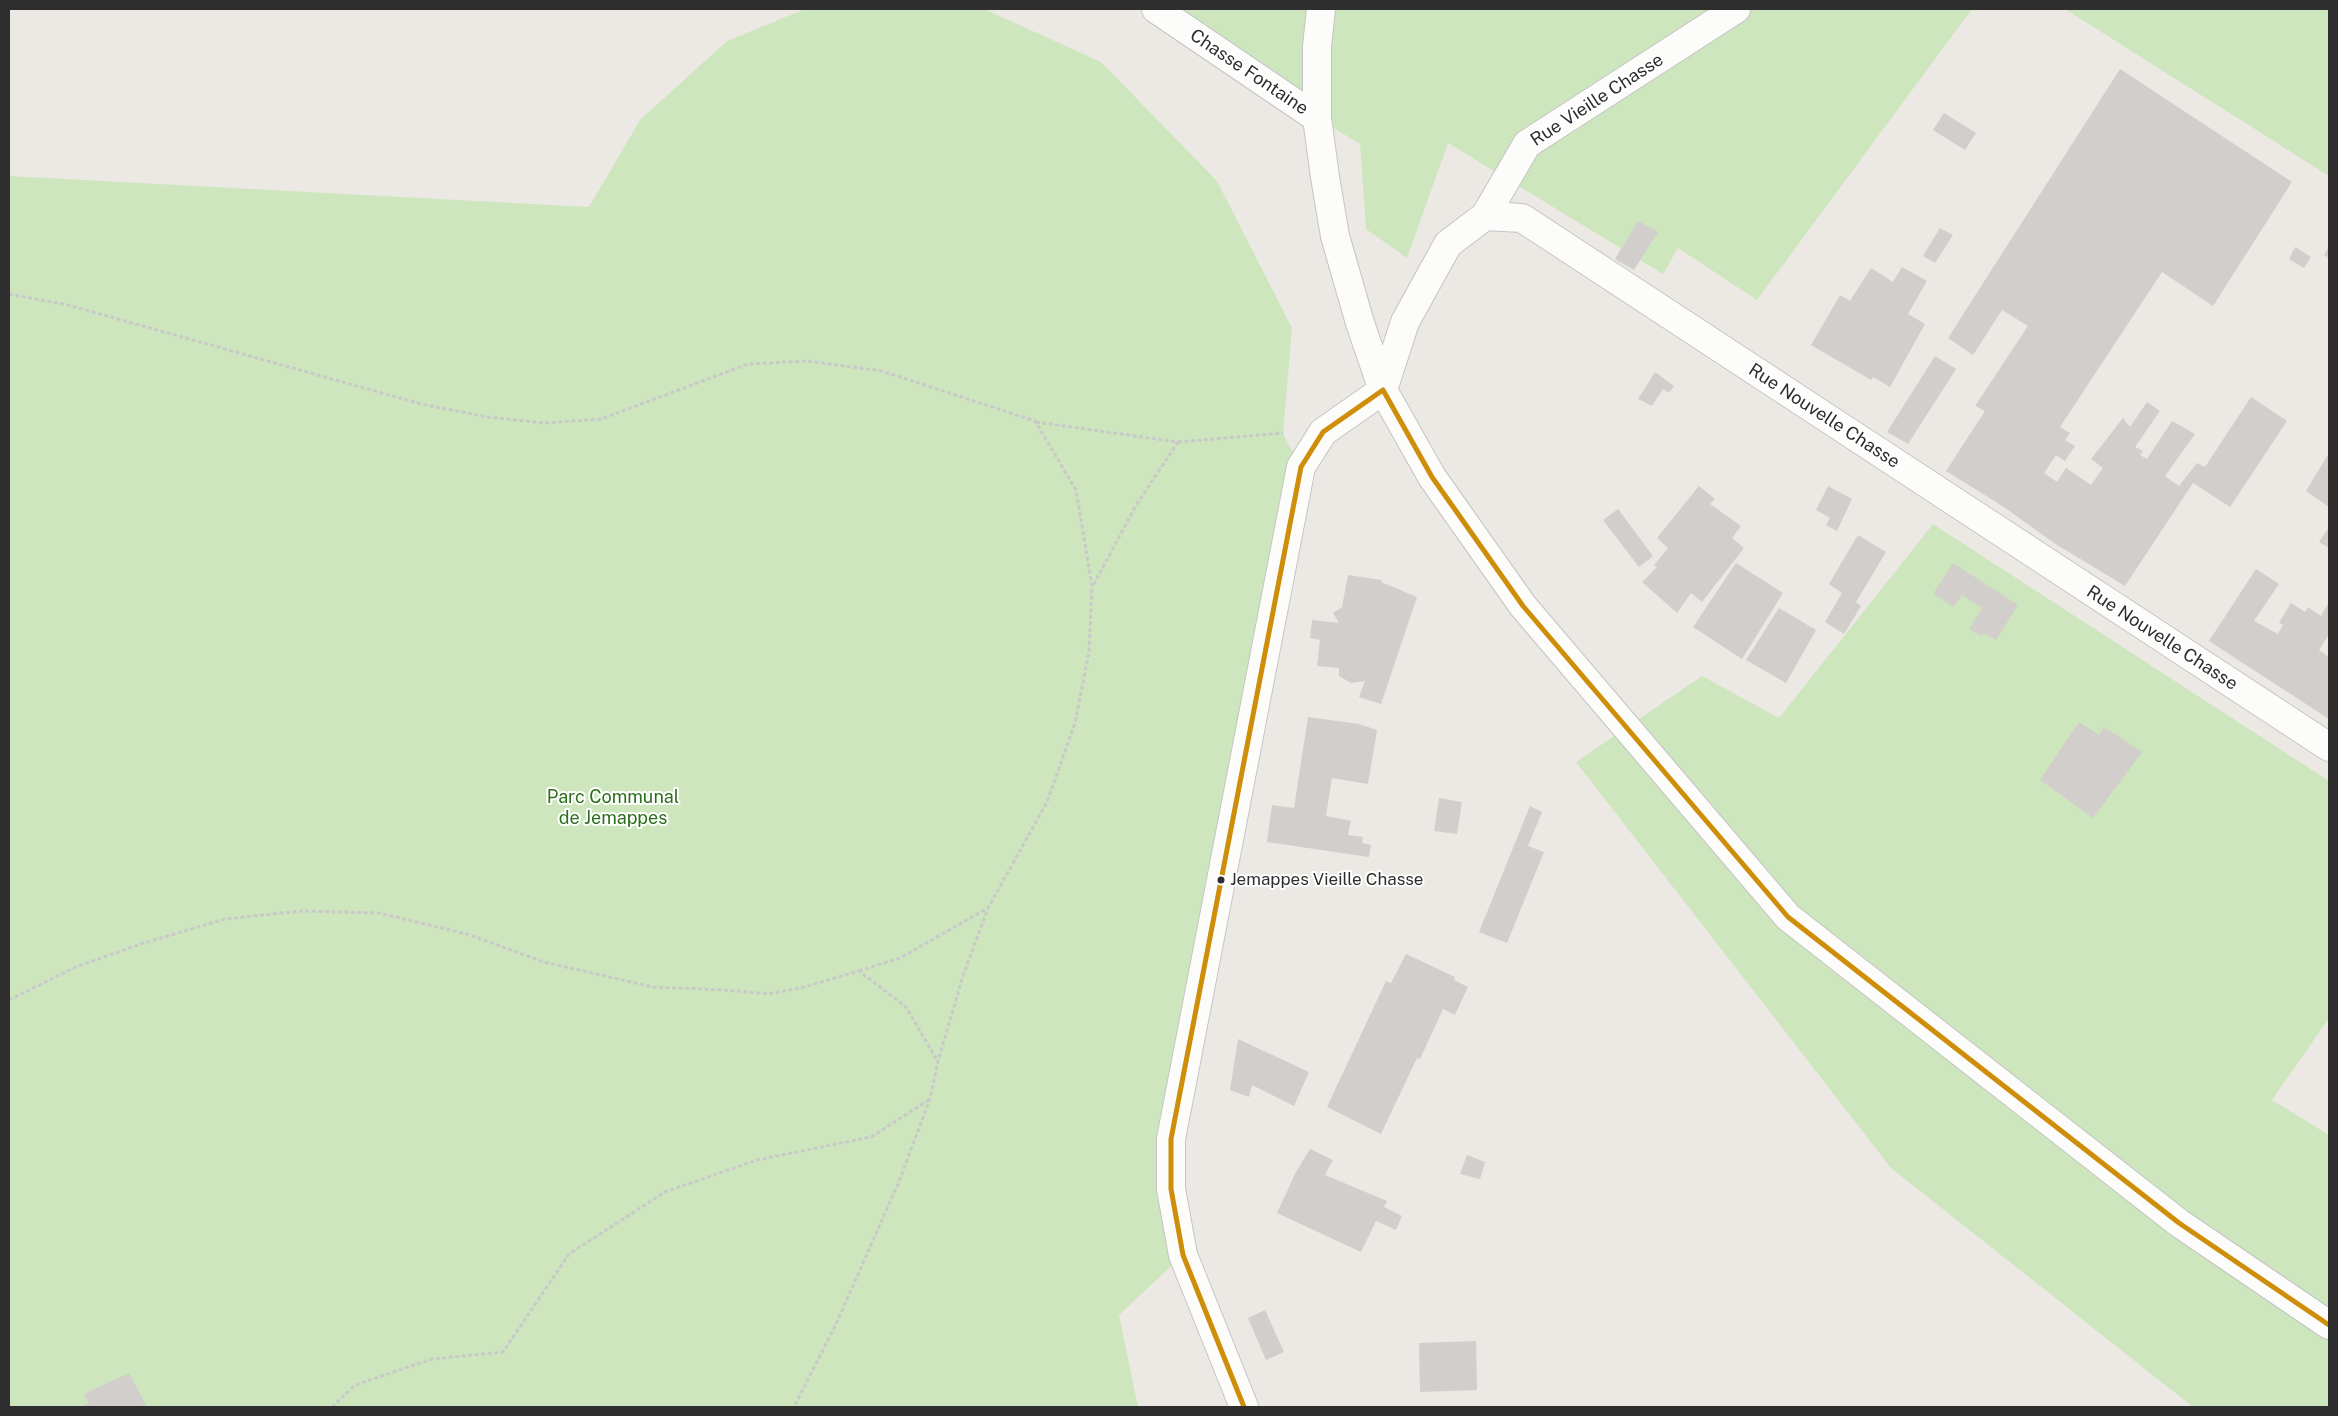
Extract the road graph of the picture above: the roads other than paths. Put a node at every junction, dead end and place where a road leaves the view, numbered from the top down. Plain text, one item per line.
1 (1156, 9) edge
2 (1321, 9) edge
3 (1736, 9) edge
4 (1317, 118) junction
5 (1485, 216) junction
6 (1383, 390) junction
7 (2329, 747) edge
8 (2329, 1325) edge
9 (1244, 1407) edge

1 - 4 street, Chasse Fontaine
2 - 4 street
3 - 5 street, Rue Vieille Chasse
4 - 6 street
5 - 6 street
5 - 7 street, Rue Nouvelle Chasse
6 - 8 street
6 - 9 street

